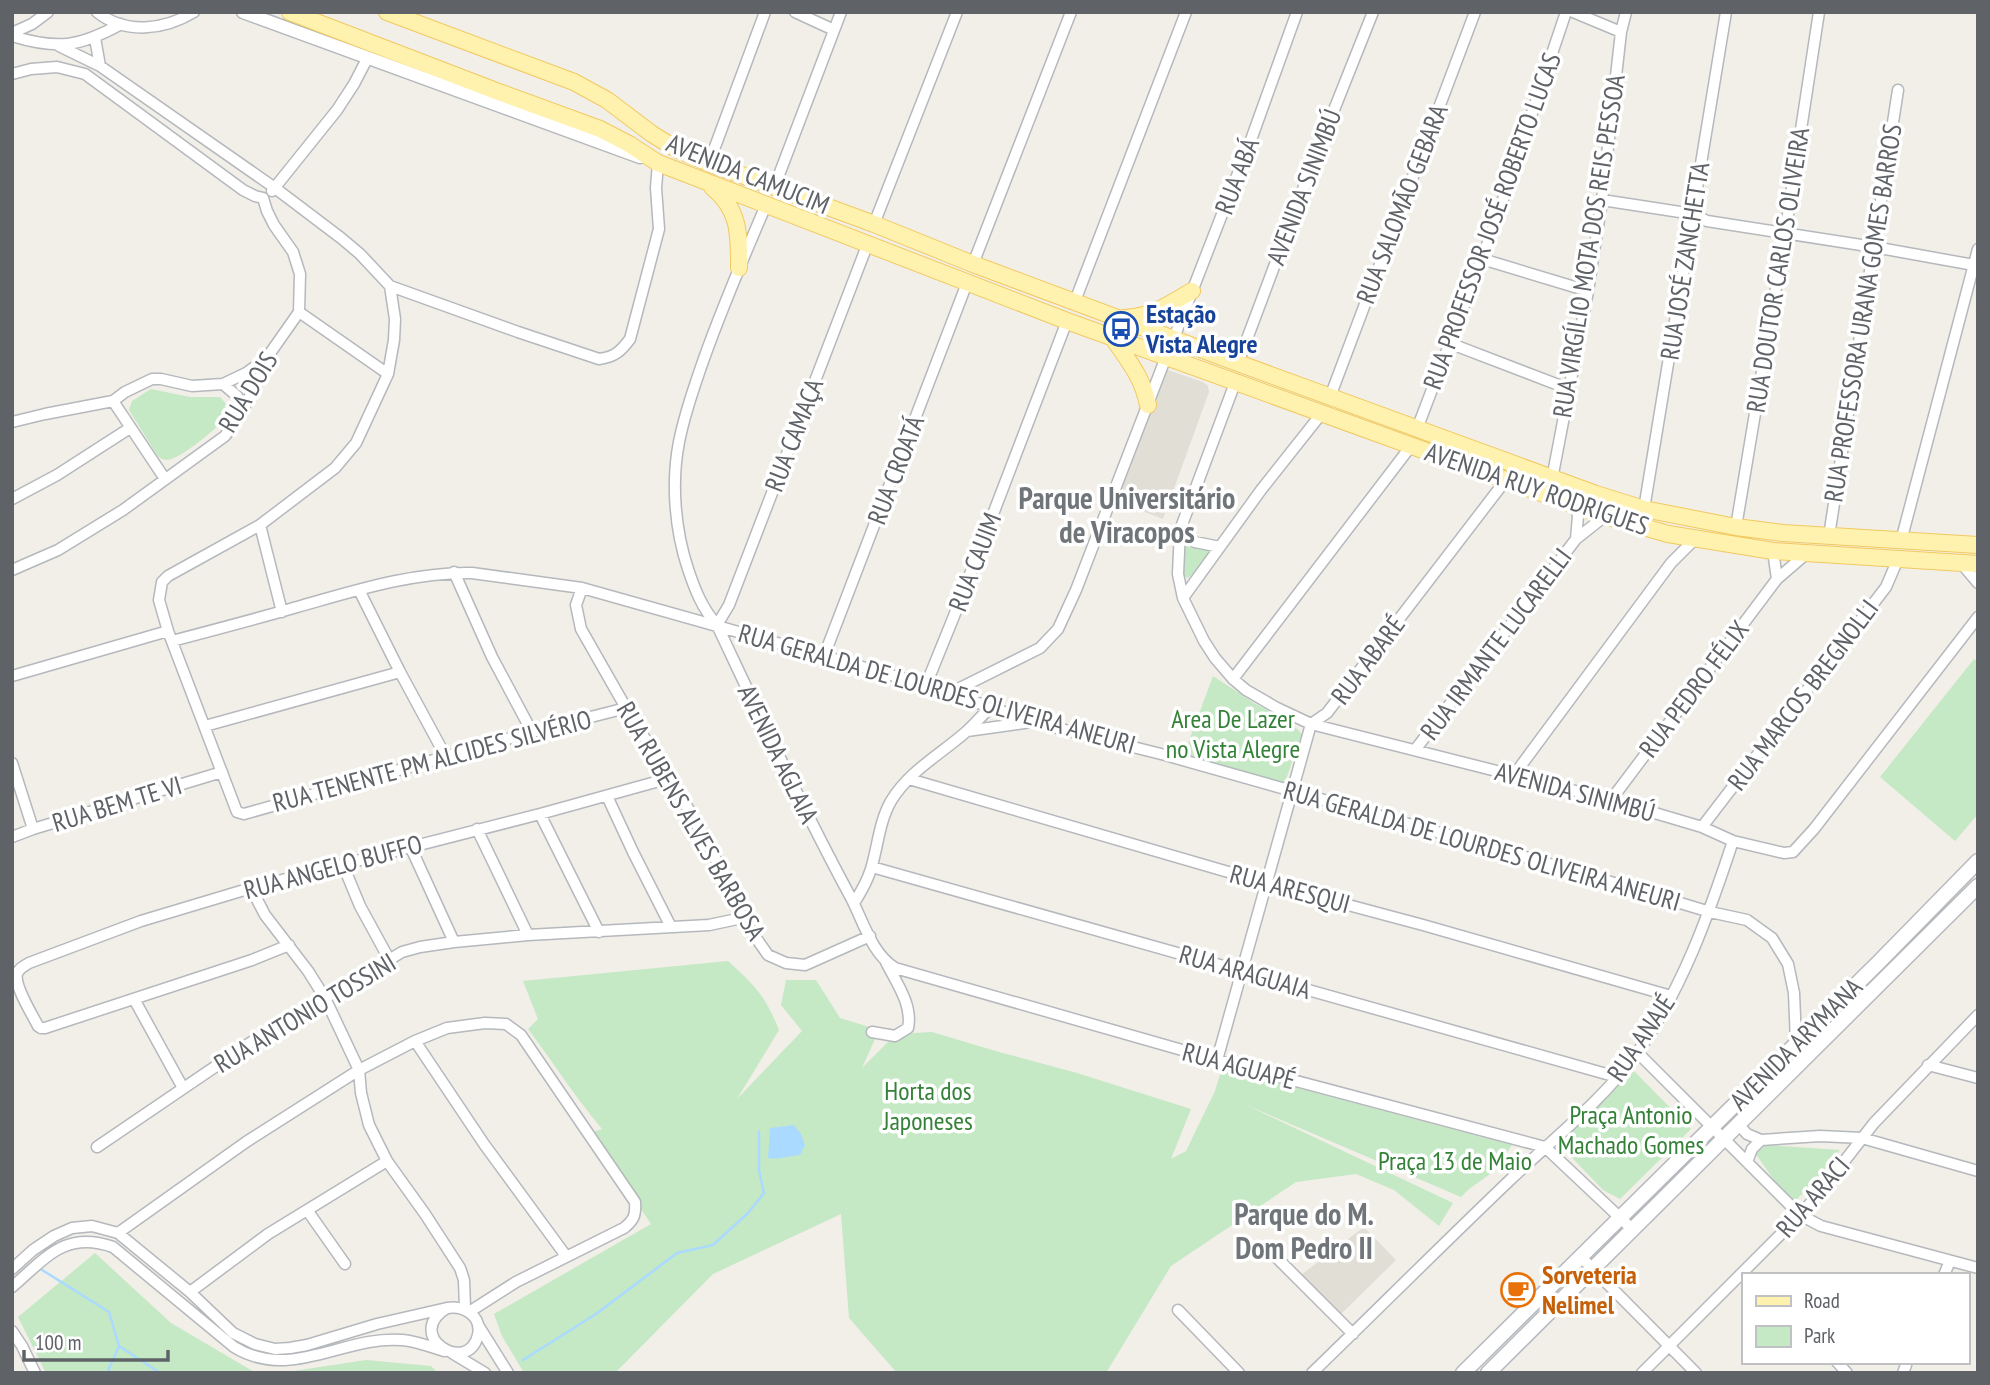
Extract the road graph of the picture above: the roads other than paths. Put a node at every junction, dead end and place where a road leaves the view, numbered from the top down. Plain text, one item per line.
1 (48, 12) edge
2 (97, 12) edge
3 (194, 12) edge
4 (243, 12) edge
5 (290, 12) edge
6 (387, 12) edge
7 (765, 12) edge
8 (794, 12) edge
9 (841, 12) edge
10 (957, 12) edge
11 (1071, 12) edge
12 (1186, 12) edge
13 (1297, 12) edge
14 (1373, 12) edge
15 (1475, 12) edge
16 (1566, 12) edge
17 (1573, 12) edge
18 (1626, 12) edge
19 (1726, 12) edge
20 (1819, 12) edge
21 (121, 24) junction
22 (834, 30) junction
23 (1621, 32) junction
24 (12, 35) edge
25 (95, 38) junction
26 (59, 46) junction
27 (368, 57) junction
28 (100, 66) junction
29 (12, 74) edge
30 (1898, 90) dead end
31 (658, 163) junction
32 (709, 163) junction
33 (698, 178) junction
34 (275, 188) junction
35 (774, 188) junction
36 (263, 198) junction
37 (1602, 200) junction
38 (766, 205) junction
39 (1693, 214) junction
40 (874, 224) junction
41 (1785, 234) junction
42 (868, 243) junction
43 (1874, 247) junction
44 (1978, 249) edge
45 (1482, 259) junction
46 (974, 264) junction
47 (1973, 265) junction
48 (739, 268) junction
49 (967, 283) junction
50 (390, 286) junction
51 (1192, 291) junction
52 (1588, 291) junction
53 (1075, 301) junction
54 (299, 312) junction
55 (1120, 318) junction
56 (1067, 321) junction
57 (1113, 338) junction
58 (1174, 338) junction
59 (1449, 343) junction
60 (1166, 358) junction
61 (266, 359) junction
62 (1238, 363) junction
63 (387, 374) junction
64 (1235, 383) junction
65 (223, 384) junction
66 (1569, 389) junction
67 (1330, 397) junction
68 (113, 401) junction
69 (1148, 405) junction
70 (242, 411) junction
71 (1322, 413) junction
72 (12, 422) edge
73 (130, 428) junction
74 (1417, 429) junction
75 (1412, 446) junction
76 (165, 479) junction
77 (1552, 479) junction
78 (1505, 481) junction
79 (1549, 497) junction
80 (12, 499) edge
81 (1576, 506) junction
82 (1644, 509) junction
83 (1605, 516) junction
84 (261, 525) junction
85 (1736, 527) junction
86 (1180, 530) junction
87 (1668, 534) junction
88 (1829, 536) junction
89 (1576, 539) junction
90 (1695, 539) junction
91 (1901, 541) junction
92 (1978, 545) edge
93 (1220, 547) junction
94 (1773, 551) junction
95 (1806, 554) junction
96 (1898, 559) junction
97 (1671, 563) junction
98 (1969, 563) edge
99 (12, 570) edge
100 (454, 572) junction
101 (1777, 579) junction
102 (1978, 583) edge
103 (582, 588) junction
104 (359, 590) junction
105 (1183, 598) junction
106 (282, 612) junction
107 (1978, 617) edge
108 (717, 625) junction
109 (170, 636) junction
110 (824, 656) junction
111 (400, 672) junction
112 (12, 676) edge
113 (1233, 679) junction
114 (926, 685) junction
115 (950, 693) junction
116 (626, 708) junction
117 (990, 708) junction
118 (1033, 722) junction
119 (1311, 724) junction
120 (205, 726) junction
121 (967, 731) junction
122 (532, 732) junction
123 (1415, 750) junction
124 (446, 757) junction
125 (12, 763) edge
126 (222, 772) junction
127 (1514, 775) junction
128 (670, 778) junction
129 (909, 779) junction
130 (1291, 790) junction
131 (607, 796) junction
132 (1611, 800) junction
133 (540, 814) junction
134 (1702, 827) junction
135 (33, 829) junction
136 (477, 830) junction
137 (12, 837) edge
138 (1733, 841) junction
139 (411, 848) junction
140 (1978, 861) edge
141 (342, 865) junction
142 (872, 867) junction
143 (1958, 881) junction
144 (1266, 883) junction
145 (1978, 886) edge
146 (251, 888) junction
147 (854, 903) junction
148 (1710, 912) junction
149 (742, 918) junction
150 (670, 927) junction
151 (599, 932) junction
152 (528, 935) junction
153 (870, 936) junction
154 (454, 942) junction
155 (289, 945) junction
156 (390, 959) junction
157 (886, 962) junction
158 (1242, 971) junction
159 (1671, 996) junction
160 (325, 998) junction
161 (134, 999) junction
162 (1978, 1015) edge
163 (872, 1032) dead end
164 (415, 1041) junction
165 (1796, 1042) junction
166 (1637, 1052) junction
167 (1807, 1055) junction
168 (1217, 1060) junction
169 (1928, 1065) junction
170 (359, 1070) junction
171 (1618, 1077) junction
172 (1978, 1078) edge
173 (183, 1088) junction
174 (1738, 1124) junction
175 (1712, 1128) junction
176 (1863, 1138) junction
177 (1723, 1140) junction
178 (1761, 1140) junction
179 (97, 1147) dead end
180 (1545, 1147) junction
181 (387, 1161) junction
182 (1746, 1162) junction
183 (1978, 1171) edge
184 (307, 1210) junction
185 (1800, 1215) junction
186 (1620, 1218) junction
187 (1632, 1229) junction
188 (118, 1233) junction
189 (1267, 1248) dead end
190 (566, 1256) junction
191 (1580, 1256) junction
192 (1950, 1261) junction
193 (345, 1264) dead end
194 (1978, 1268) edge
195 (12, 1269) edge
196 (1592, 1270) junction
197 (1750, 1271) edge
198 (1945, 1273) edge
199 (1742, 1278) edge
200 (12, 1287) edge
201 (190, 1292) junction
202 (447, 1308) junction
203 (467, 1310) junction
204 (1178, 1310) dead end
205 (478, 1325) junction
206 (12, 1331) edge
207 (1353, 1334) junction
208 (1669, 1346) junction
209 (449, 1352) junction
210 (35, 1373) edge
211 (485, 1373) edge
212 (508, 1373) edge
213 (1239, 1373) edge
214 (1312, 1373) edge
215 (1463, 1373) edge
216 (1488, 1373) edge
217 (1642, 1373) edge
218 (1696, 1373) edge

1 - 24 street
2 - 21 street
3 - 21 street
4 - 27 street, AVENIDA CAMUCIM
5 - 31 main road, AVENIDA CAMUCIM
6 - 32 main road, AVENIDA CAMUCIM
7 - 32 street
8 - 22 street
9 - 22 street
10 - 40 street
11 - 46 street
12 - 53 street
13 - 51 street, RUA ABÁ
14 - 62 street, AVENIDA SINIMBÚ
15 - 67 street, RUA SALOMÃO GEBARA
16 - 45 street, RUA PROFESSOR JOSÉ ROBERTO LUCAS
17 - 23 street
18 - 23 street, RUA VIRGÍLIO MOTA DOS REIS PESSOA
19 - 39 street, RUA JOSÉ ZANCHETTA
20 - 41 street, RUA DOUTOR CARLOS OLIVEIRA
21 - 25 street
22 - 35 street
23 - 37 street, RUA VIRGÍLIO MOTA DOS REIS PESSOA
24 - 26 street
25 - 26 street
25 - 28 street
26 - 28 street
27 - 31 street, AVENIDA CAMUCIM
27 - 34 street
28 - 34 street
29 - 36 street
30 - 43 street, RUA PROFESSORA URANA GOMES BARROS
31 - 33 main road, AVENIDA CAMUCIM
31 - 50 street
32 - 35 main road, AVENIDA CAMUCIM
33 - 38 main road, AVENIDA CAMUCIM
33 - 48 main road
34 - 36 street
34 - 50 street
35 - 38 main road
35 - 40 main road, AVENIDA CAMUCIM
36 - 54 street
37 - 39 street
37 - 52 street, RUA VIRGÍLIO MOTA DOS REIS PESSOA
38 - 42 main road, AVENIDA CAMUCIM
38 - 48 street, AVENIDA AGLAIA
39 - 41 street
39 - 82 street, RUA JOSÉ ZANCHETTA
40 - 46 main road, AVENIDA CAMUCIM
41 - 43 street
41 - 85 street, RUA DOUTOR CARLOS OLIVEIRA
42 - 49 main road, AVENIDA CAMUCIM
42 - 108 street, RUA CAMAÇA
43 - 47 street
43 - 88 street, RUA PROFESSORA URANA GOMES BARROS
44 - 47 street
45 - 52 street
45 - 59 street, RUA PROFESSOR JOSÉ ROBERTO LUCAS
46 - 49 main road
46 - 53 main road, AVENIDA CAMUCIM
47 - 91 street
48 - 108 street, AVENIDA AGLAIA
49 - 56 main road, AVENIDA CAMUCIM
49 - 110 street, RUA CROATÁ
50 - 63 street
51 - 55 main road
51 - 58 street, RUA ABÁ
52 - 66 street, RUA VIRGÍLIO MOTA DOS REIS PESSOA
53 - 55 main road, AVENIDA CAMUCIM
54 - 61 street, RUA DOIS
54 - 63 street
55 - 58 main road, AVENIDA RUY RODRIGUES
56 - 57 main road, AVENIDA CAMUCIM
56 - 114 street, RUA CAUIM
57 - 60 main road, AVENIDA RUY RODRIGUES
57 - 69 main road
58 - 60 main road
58 - 62 main road, AVENIDA RUY RODRIGUES
59 - 66 street
59 - 74 street, RUA PROFESSOR JOSÉ ROBERTO LUCAS
60 - 64 main road, AVENIDA RUY RODRIGUES
60 - 69 street
61 - 65 street
61 - 70 street, RUA DOIS
62 - 64 main road
62 - 67 main road, AVENIDA RUY RODRIGUES
63 - 84 street
64 - 71 main road, AVENIDA RUY RODRIGUES
64 - 86 street, AVENIDA SINIMBÚ
65 - 68 street
65 - 70 street
66 - 77 street, RUA VIRGÍLIO MOTA DOS REIS PESSOA
67 - 74 main road, AVENIDA RUY RODRIGUES
68 - 72 street
68 - 73 street
69 - 115 street
70 - 76 street, RUA DOIS
71 - 75 main road, AVENIDA RUY RODRIGUES
71 - 93 street
73 - 76 street
73 - 80 street
74 - 77 main road, AVENIDA RUY RODRIGUES
75 - 78 main road, AVENIDA RUY RODRIGUES
75 - 113 street
76 - 99 street, RUA DOIS
77 - 79 main road
77 - 82 main road, AVENIDA RUY RODRIGUES
78 - 79 main road, AVENIDA RUY RODRIGUES
78 - 119 street, RUA ABARÉ
79 - 81 main road, AVENIDA RUY RODRIGUES
81 - 83 main road, AVENIDA RUY RODRIGUES
81 - 89 street, RUA IRMANTE LUCARELLI
82 - 85 main road, AVENIDA RUY RODRIGUES
83 - 87 main road, AVENIDA RUY RODRIGUES
83 - 89 street, RUA IRMANTE LUCARELLI
84 - 106 street
84 - 109 street
85 - 88 main road, AVENIDA RUY RODRIGUES
86 - 93 street
86 - 105 street, AVENIDA SINIMBÚ
87 - 90 main road, AVENIDA RUY RODRIGUES
87 - 97 street
88 - 91 main road, AVENIDA RUY RODRIGUES
89 - 123 street, RUA IRMANTE LUCARELLI
90 - 94 main road, AVENIDA RUY RODRIGUES
90 - 97 street
91 - 92 main road, AVENIDA RUY RODRIGUES
91 - 96 main road
93 - 105 street
94 - 95 main road, AVENIDA RUY RODRIGUES
94 - 101 street
95 - 96 main road, AVENIDA RUY RODRIGUES
95 - 101 street, RUA PEDRO FÉLIX
96 - 98 main road, AVENIDA RUY RODRIGUES
96 - 134 street, RUA MARCOS BREGNOLLI
97 - 127 street
98 - 102 street
100 - 103 street, RUA GERALDA DE LOURDES OLIVEIRA ANEURI
100 - 104 street, RUA GERALDA DE LOURDES OLIVEIRA ANEURI
100 - 122 street
101 - 132 street, RUA PEDRO FÉLIX
103 - 108 street, RUA GERALDA DE LOURDES OLIVEIRA ANEURI
103 - 116 street, RUA RUBENS ALVES BARBOSA
104 - 106 street, RUA GERALDA DE LOURDES OLIVEIRA ANEURI
104 - 111 street
105 - 113 street, AVENIDA SINIMBÚ
106 - 109 street, RUA GERALDA DE LOURDES OLIVEIRA ANEURI
107 - 138 street, AVENIDA SINIMBÚ
108 - 110 street, RUA GERALDA DE LOURDES OLIVEIRA ANEURI
108 - 147 street, AVENIDA AGLAIA
109 - 112 street, RUA GERALDA DE LOURDES OLIVEIRA ANEURI
109 - 120 street
110 - 114 street, RUA GERALDA DE LOURDES OLIVEIRA ANEURI
111 - 120 street
111 - 124 street
113 - 119 street, AVENIDA SINIMBÚ
114 - 115 street, RUA GERALDA DE LOURDES OLIVEIRA ANEURI
115 - 117 street, RUA GERALDA DE LOURDES OLIVEIRA ANEURI
116 - 122 street, RUA TENENTE PM ALCIDES SILVÉRIO
116 - 128 street, RUA RUBENS ALVES BARBOSA
117 - 118 street, RUA GERALDA DE LOURDES OLIVEIRA ANEURI
117 - 121 street
118 - 121 street
118 - 130 street, RUA GERALDA DE LOURDES OLIVEIRA ANEURI
119 - 123 street, AVENIDA SINIMBÚ
119 - 130 street, RUA ABARÉ
120 - 126 street
121 - 129 street
122 - 124 street, RUA TENENTE PM ALCIDES SILVÉRIO
123 - 127 street, AVENIDA SINIMBÚ
124 - 126 street, RUA TENENTE PM ALCIDES SILVÉRIO
125 - 135 street
126 - 135 street, RUA BEM TE VI
127 - 132 street, AVENIDA SINIMBÚ
128 - 131 street, RUA ANGELO BUFFO
128 - 149 street, RUA RUBENS ALVES BARBOSA
129 - 142 street
129 - 144 street, RUA ARESQUI
130 - 144 street, RUA ABARÉ
130 - 148 street, RUA GERALDA DE LOURDES OLIVEIRA ANEURI
131 - 133 street, RUA ANGELO BUFFO
131 - 150 street
132 - 134 street, AVENIDA SINIMBÚ
133 - 136 street, RUA ANGELO BUFFO
133 - 151 street
134 - 138 street, AVENIDA SINIMBÚ
135 - 137 street, RUA BEM TE VI
136 - 139 street, RUA ANGELO BUFFO
136 - 152 street
138 - 148 street, RUA ANAJÉ
139 - 141 street, RUA ANGELO BUFFO
139 - 154 street
140 - 143 main road, AVENIDA ARYMANA
141 - 146 street, RUA ANGELO BUFFO
141 - 156 street
142 - 147 street
142 - 158 street, RUA ARAGUAIA
143 - 145 street
143 - 165 main road, AVENIDA ARYMANA
144 - 158 street, RUA ABARÉ
144 - 159 street, RUA ARESQUI
145 - 167 main road, AVENIDA ARYMANA
146 - 155 street
146 - 161 street, RUA ANGELO BUFFO
147 - 153 street
148 - 159 street, RUA ANAJÉ
148 - 165 street, RUA GERALDA DE LOURDES OLIVEIRA ANEURI
149 - 150 street, RUA ANTONIO TOSSINI
149 - 153 street, RUA RUBENS ALVES BARBOSA
150 - 151 street, RUA ANTONIO TOSSINI
151 - 152 street, RUA ANTONIO TOSSINI
152 - 154 street, RUA ANTONIO TOSSINI
153 - 157 street
154 - 156 street, RUA ANTONIO TOSSINI
155 - 160 street
155 - 161 street
156 - 160 street, RUA ANTONIO TOSSINI
157 - 163 street
157 - 168 street, RUA AGUAPÉ
158 - 168 street, RUA ABARÉ
158 - 171 street, RUA ARAGUAIA
159 - 166 street, RUA ANAJÉ
160 - 170 street
160 - 173 street, RUA ANTONIO TOSSINI
161 - 173 street
162 - 169 street, RUA ARACI
164 - 170 street
164 - 190 street
164 - 190 street
165 - 167 street
165 - 175 main road, AVENIDA ARYMANA
166 - 171 street, RUA ANAJÉ
166 - 175 street
167 - 174 main road, AVENIDA ARYMANA
168 - 180 street, RUA AGUAPÉ
169 - 172 street
169 - 176 street, RUA ARACI
170 - 181 street
170 - 188 street
171 - 180 street, RUA ANAJÉ
173 - 179 street, RUA ANTONIO TOSSINI
174 - 177 main road, AVENIDA ARYMANA
174 - 178 street
175 - 177 street
175 - 186 main road, AVENIDA ARYMANA
176 - 178 street
176 - 183 street
176 - 185 street, RUA ARACI
177 - 182 street
177 - 187 main road, AVENIDA ARYMANA
178 - 182 street
180 - 186 street, RUA AGUAPÉ
180 - 207 street, RUA ANAJÉ
181 - 184 street
181 - 203 street
182 - 185 street
184 - 193 street
184 - 201 street
185 - 192 street
185 - 197 street, RUA ARACI
186 - 187 street, RUA AGUAPÉ
186 - 191 main road, AVENIDA ARYMANA
187 - 196 main road, AVENIDA ARYMANA
188 - 195 street
188 - 201 street
189 - 207 street
190 - 203 street
191 - 196 street
191 - 215 main road, AVENIDA ARYMANA
192 - 194 street
192 - 198 street
196 - 208 street
196 - 216 main road, AVENIDA ARYMANA
199 - 208 street, RUA ARACI
200 - 209 street
201 - 202 street
202 - 203 street
202 - 209 street
203 - 205 street
204 - 213 street
205 - 209 street
205 - 212 street
206 - 210 street
207 - 214 street, RUA ANAJÉ
208 - 217 street, RUA ARACI
208 - 218 street
209 - 211 street

